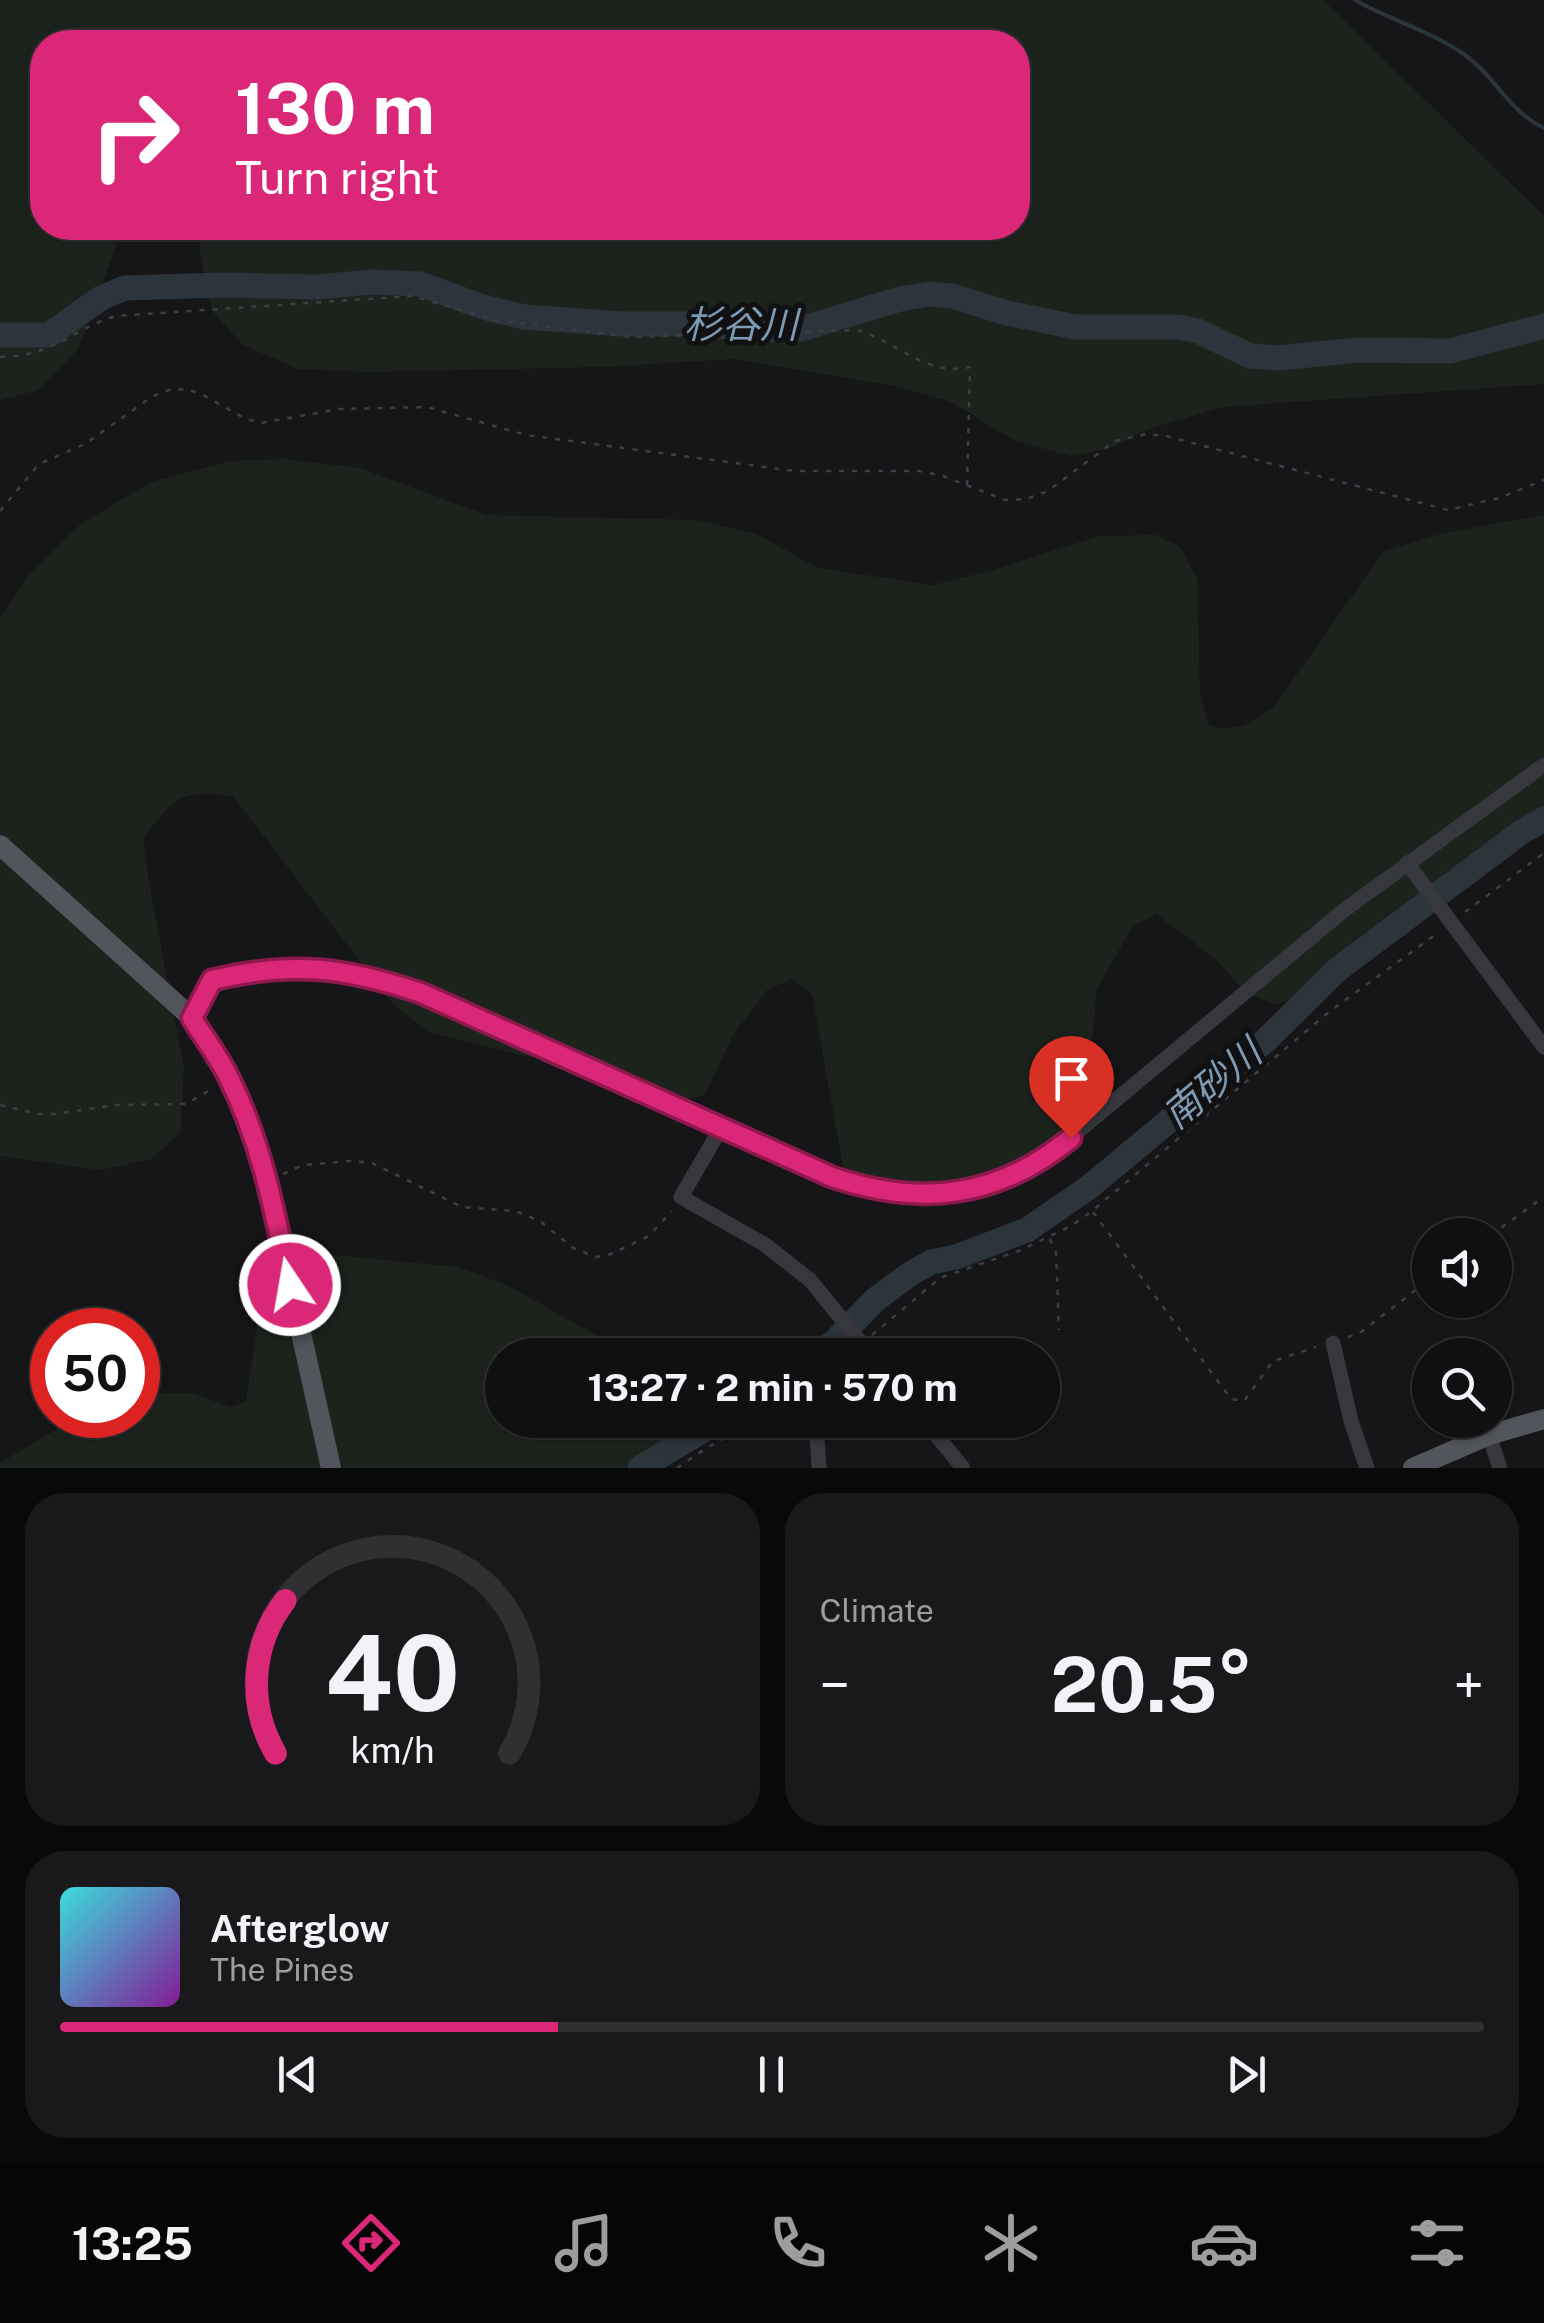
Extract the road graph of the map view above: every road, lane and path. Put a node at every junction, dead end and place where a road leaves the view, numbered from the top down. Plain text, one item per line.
1 (0, 357) edge
2 (1544, 480) edge
3 (967, 486) junction
4 (0, 511) edge
5 (1544, 764) edge
6 (0, 845) edge
7 (1544, 852) edge
8 (1408, 863) junction
9 (1450, 917) junction
10 (192, 1018) junction
11 (1544, 1047) edge
12 (228, 1075) junction
13 (0, 1105) edge
14 (722, 1128) junction
15 (266, 1175) junction
16 (681, 1197) junction
17 (1544, 1197) edge
18 (1092, 1211) junction
19 (1512, 1220) edge
20 (1050, 1237) junction
21 (1412, 1293) edge
22 (1058, 1330) dead end
23 (858, 1338) edge
24 (871, 1338) edge
25 (1333, 1343) junction
26 (1544, 1419) edge
27 (1512, 1428) edge
28 (725, 1438) edge
29 (817, 1438) edge
30 (939, 1438) edge
31 (1483, 1438) edge
32 (1491, 1438) edge
33 (330, 1468) edge
34 (677, 1468) edge
35 (819, 1468) edge
36 (964, 1468) edge
37 (1367, 1468) edge
38 (1413, 1468) edge
39 (1500, 1468) edge

1 - 3 path
2 - 3 path
3 - 4 path
5 - 8 street
6 - 10 main road
7 - 9 path
8 - 9 street
8 - 14 street
9 - 11 street
9 - 18 path
10 - 12 main road
10 - 14 street
12 - 13 path
12 - 15 main road
14 - 16 street
15 - 16 path
15 - 33 main road
16 - 23 street
17 - 19 path
18 - 20 path
18 - 25 path
20 - 22 path
20 - 24 path
21 - 25 path
25 - 37 street
26 - 27 main road
28 - 34 path
29 - 35 street
30 - 36 street
31 - 38 main road
32 - 39 street

